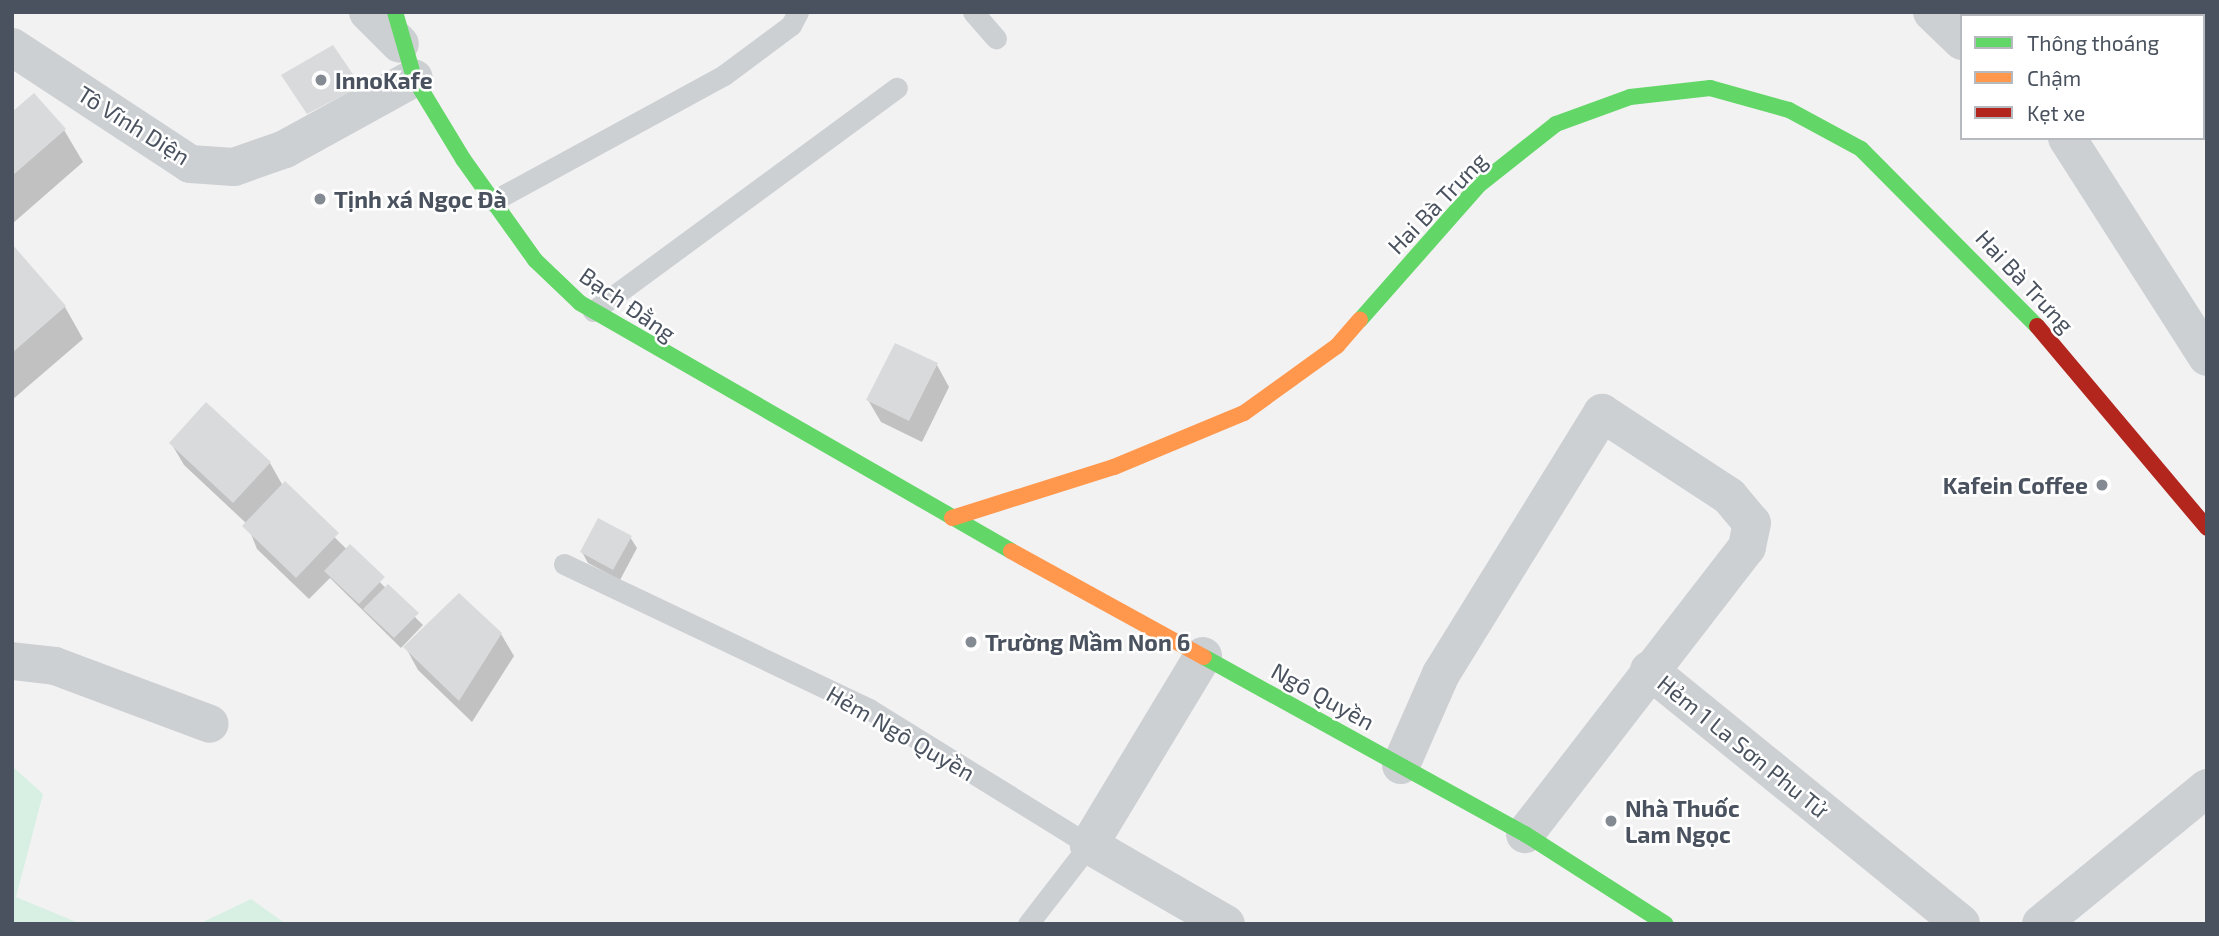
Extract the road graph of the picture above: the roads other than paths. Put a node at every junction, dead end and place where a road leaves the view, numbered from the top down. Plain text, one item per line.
1 (368, 12) edge
2 (797, 12) edge
3 (973, 12) edge
4 (1932, 12) edge
5 (996, 38) dead end
6 (1960, 39) edge
7 (403, 45) edge
8 (12, 47) edge
9 (897, 88) dead end
10 (2070, 140) edge
11 (493, 201) junction
12 (593, 311) junction
13 (2207, 357) edge
14 (952, 518) junction
15 (2207, 528) edge
16 (564, 564) dead end
17 (1203, 656) junction
18 (12, 661) edge
19 (1649, 670) junction
20 (210, 724) dead end
21 (1401, 765) junction
22 (2207, 788) edge
23 (1525, 834) junction
24 (1088, 845) junction
25 (1028, 924) edge
26 (1226, 924) edge
27 (1666, 924) edge
28 (1961, 924) edge
29 (2041, 924) edge

1 - 7 street
2 - 11 lane
3 - 5 lane
4 - 6 street
7 - 8 street, Tô Vĩnh Diện
7 - 11 street, Bạch Đằng
9 - 12 lane
10 - 13 street
11 - 12 street, Bạch Đằng
12 - 14 street, Bạch Đằng
14 - 15 street, Hai Bà Trưng
14 - 17 street, Ngô Quyền
16 - 24 lane, Hẻm Ngô Quyền
17 - 21 street, Ngô Quyền
17 - 24 street
18 - 20 street
19 - 21 street, Hẻm 1 La Sơn Phu Tử
19 - 23 street
19 - 28 street, Hẻm 1 La Sơn Phu Tử
21 - 23 street, Ngô Quyền
22 - 29 street
23 - 27 street, Ngô Quyền
24 - 25 lane
24 - 26 street, Hẻm Ngô Quyền

